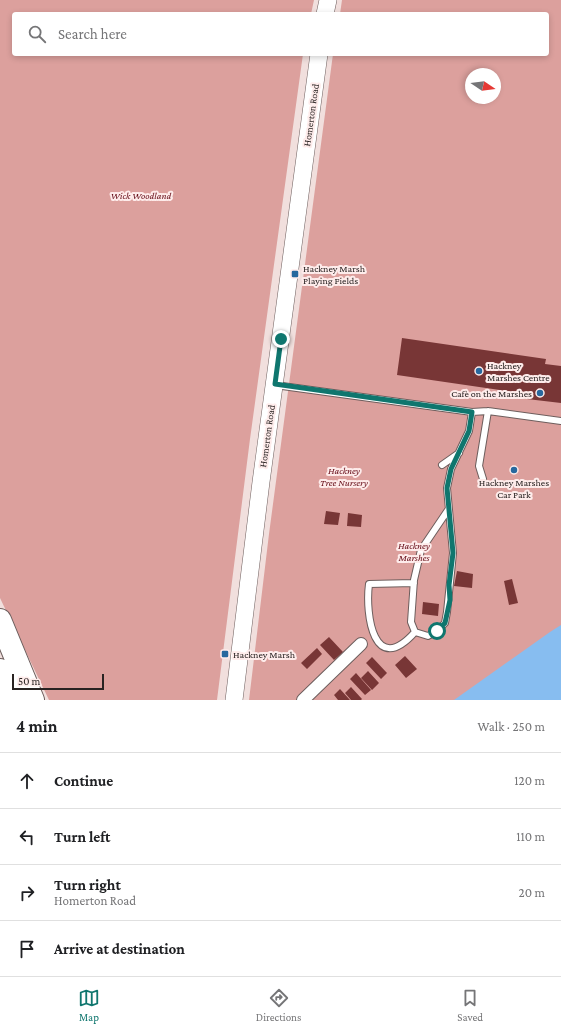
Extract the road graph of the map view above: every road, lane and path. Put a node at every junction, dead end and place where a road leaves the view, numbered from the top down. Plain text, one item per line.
1 (328, 0) edge
2 (325, 12) edge
3 (319, 56) edge
4 (275, 384) junction
5 (488, 411) junction
6 (472, 412) junction
7 (561, 421) edge
8 (460, 452) junction
9 (442, 465) dead end
10 (483, 479) dead end
11 (448, 510) junction
12 (414, 583) junction
13 (0, 620) edge
14 (415, 632) junction
15 (361, 644) dead end
16 (0, 670) edge
17 (11, 700) edge
18 (33, 700) edge
19 (234, 700) edge
20 (303, 700) edge

1 - 2 main road
3 - 4 main road, Homerton Road
4 - 6 lane
4 - 19 main road, Homerton Road
5 - 6 lane
5 - 7 lane
5 - 10 lane
6 - 8 lane
8 - 9 lane
8 - 11 lane
11 - 12 lane
11 - 14 lane
12 - 14 lane
12 - 14 lane
13 - 18 highway
15 - 20 street
16 - 17 highway

